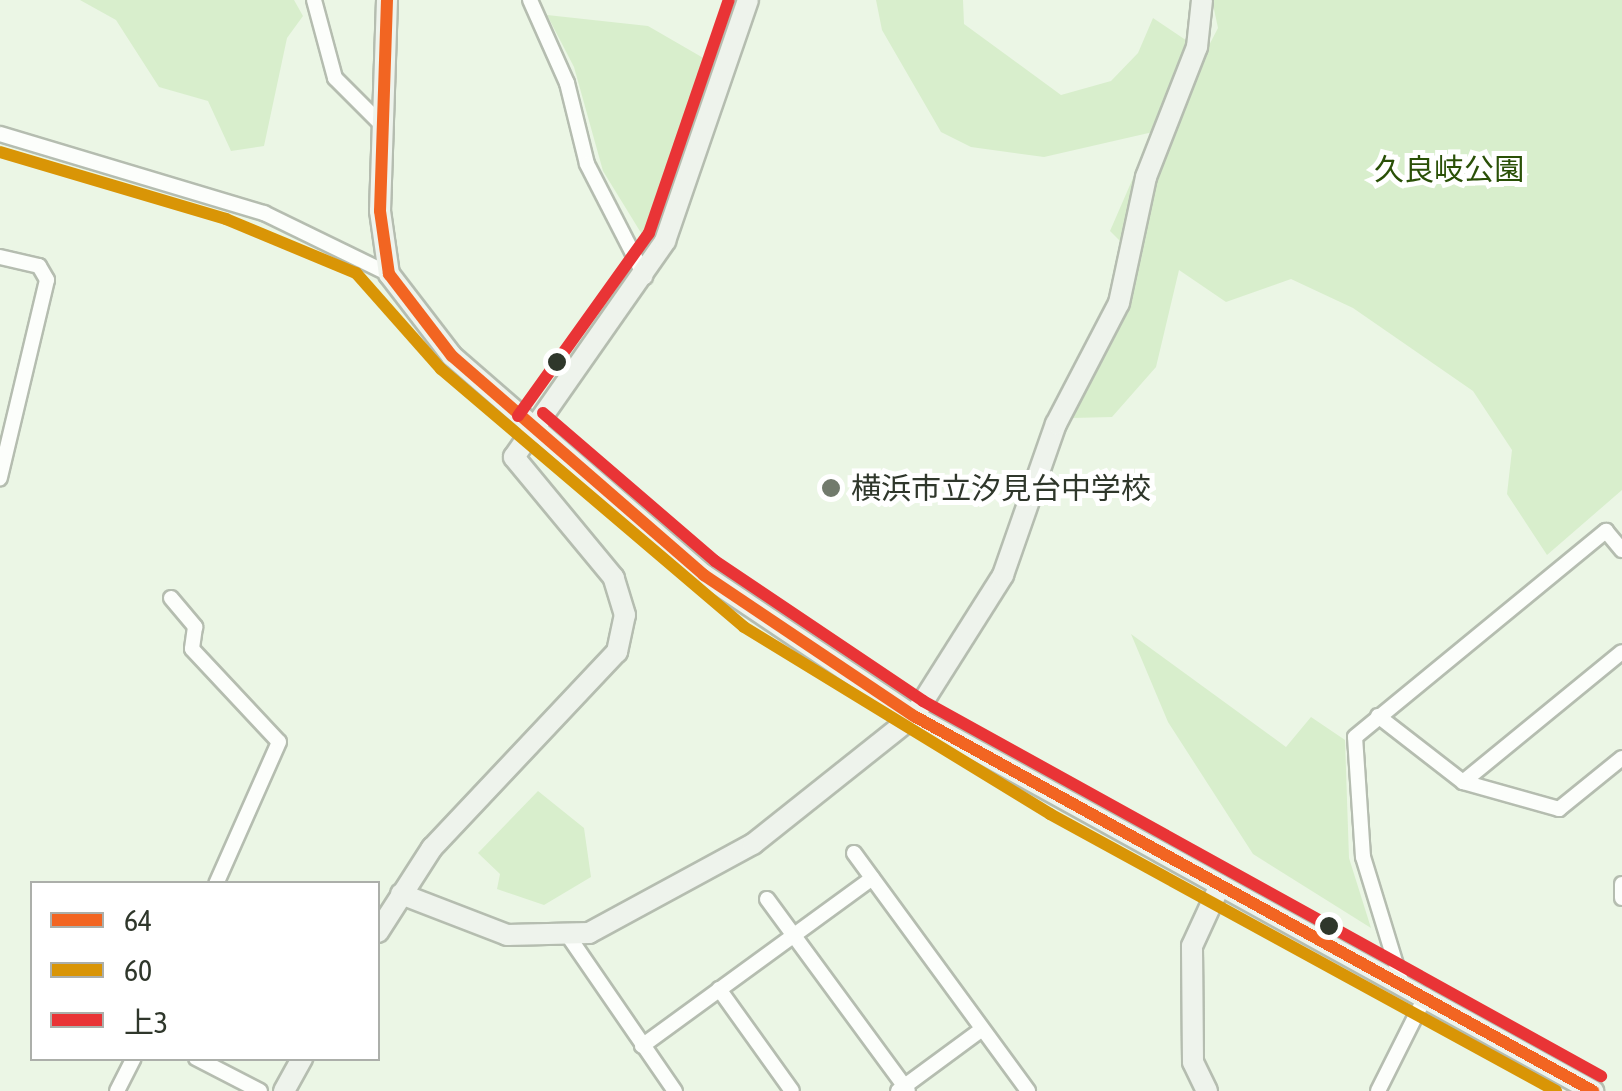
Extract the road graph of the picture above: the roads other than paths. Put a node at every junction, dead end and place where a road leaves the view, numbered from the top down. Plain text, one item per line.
1 (314, 0) edge
2 (387, 0) edge
3 (530, 0) edge
4 (748, 0) edge
5 (1202, 0) edge
6 (380, 123) junction
7 (0, 134) edge
8 (0, 256) edge
9 (390, 274) junction
10 (645, 277) junction
11 (532, 426) junction
12 (0, 478) edge
13 (1622, 550) edge
14 (171, 598) dead end
15 (1622, 652) edge
16 (914, 716) junction
17 (1378, 716) junction
18 (1620, 763) edge
19 (1462, 782) junction
20 (854, 853) dead end
21 (872, 878) junction
22 (217, 881) edge
23 (1622, 884) edge
24 (1220, 885) junction
25 (402, 894) junction
26 (768, 898) dead end
27 (1622, 898) edge
28 (380, 929) edge
29 (795, 936) junction
30 (568, 938) junction
31 (1401, 981) junction
32 (719, 989) junction
33 (1426, 995) junction
34 (982, 1028) junction
35 (642, 1046) junction
36 (132, 1061) edge
37 (202, 1061) edge
38 (300, 1061) edge
39 (903, 1089) edge
40 (117, 1091) edge
41 (260, 1091) edge
42 (284, 1091) edge
43 (675, 1091) edge
44 (792, 1091) edge
45 (1028, 1091) edge
46 (1208, 1091) edge
47 (1378, 1091) edge
48 (1593, 1091) edge

1 - 6 street
2 - 6 street
3 - 10 street
4 - 10 street
5 - 16 street
6 - 9 street
7 - 9 street
8 - 12 street
9 - 11 street
10 - 11 street
11 - 16 street
11 - 25 street
13 - 17 street
14 - 22 street
15 - 19 street
16 - 24 street
16 - 30 street
17 - 19 street
17 - 31 street
18 - 19 street
20 - 21 street
21 - 29 street
21 - 34 street
23 - 27 street
24 - 31 street
24 - 46 street
25 - 28 street
25 - 30 street
26 - 29 street
29 - 32 street
29 - 39 street
30 - 35 street
31 - 33 street
32 - 35 street
32 - 44 street
33 - 47 street
33 - 48 street
34 - 39 street
34 - 45 street
35 - 43 street
36 - 40 street
37 - 41 street
38 - 42 street

